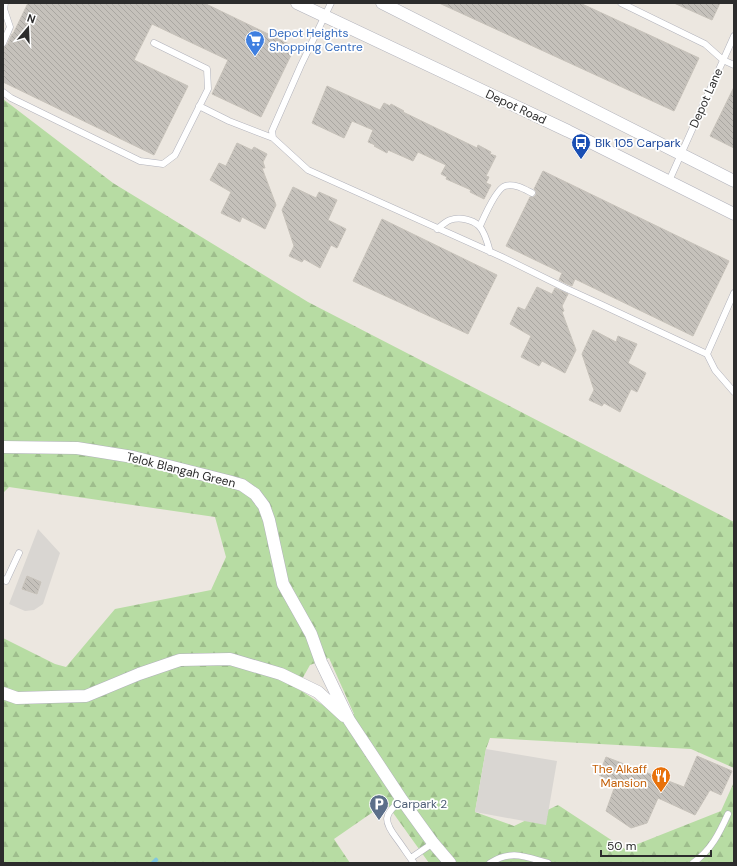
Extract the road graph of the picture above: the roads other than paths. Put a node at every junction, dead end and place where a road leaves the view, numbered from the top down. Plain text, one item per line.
1 (5, 3) edge
2 (297, 3) edge
3 (331, 3) edge
4 (382, 3) edge
5 (621, 3) edge
6 (325, 16) junction
7 (734, 36) edge
8 (154, 43) dead end
9 (3, 44) edge
10 (723, 60) junction
11 (734, 65) edge
12 (3, 92) edge
13 (199, 106) junction
14 (273, 138) junction
15 (681, 155) junction
16 (669, 181) junction
17 (734, 181) edge
18 (532, 193) dead end
19 (734, 214) edge
20 (480, 226) junction
21 (437, 229) junction
22 (490, 252) junction
23 (734, 293) edge
24 (707, 354) junction
25 (734, 392) edge
26 (3, 447) edge
27 (19, 553) dead end
28 (3, 579) edge
29 (3, 693) edge
30 (349, 720) junction
31 (402, 800) junction
32 (728, 814) dead end
33 (433, 843) junction
34 (412, 861) edge
35 (450, 863) edge
36 (490, 863) edge
37 (548, 863) edge
38 (693, 863) edge

1 - 9 lane
2 - 6 street, Depot Road
3 - 6 lane
4 - 15 street
5 - 10 lane, Depot Lane
6 - 14 lane
6 - 16 street, Depot Road
7 - 10 lane, Depot Lane
8 - 13 lane
10 - 11 lane, Depot Lane
10 - 15 lane, Depot Lane
12 - 13 lane
13 - 14 lane
14 - 21 lane
15 - 16 lane, Depot Lane
15 - 17 street
16 - 19 street, Depot Road
18 - 20 lane
20 - 21 lane
20 - 22 lane
21 - 22 lane
22 - 24 lane
23 - 24 lane
24 - 25 lane
26 - 30 street, Telok Blangah Green
27 - 28 lane
29 - 30 street, Telok Blangah Green
30 - 31 street, Telok Blangah Green
31 - 33 street, Telok Blangah Green
31 - 34 lane
32 - 38 lane
33 - 34 lane
33 - 35 street, Telok Blangah Green
36 - 37 lane

